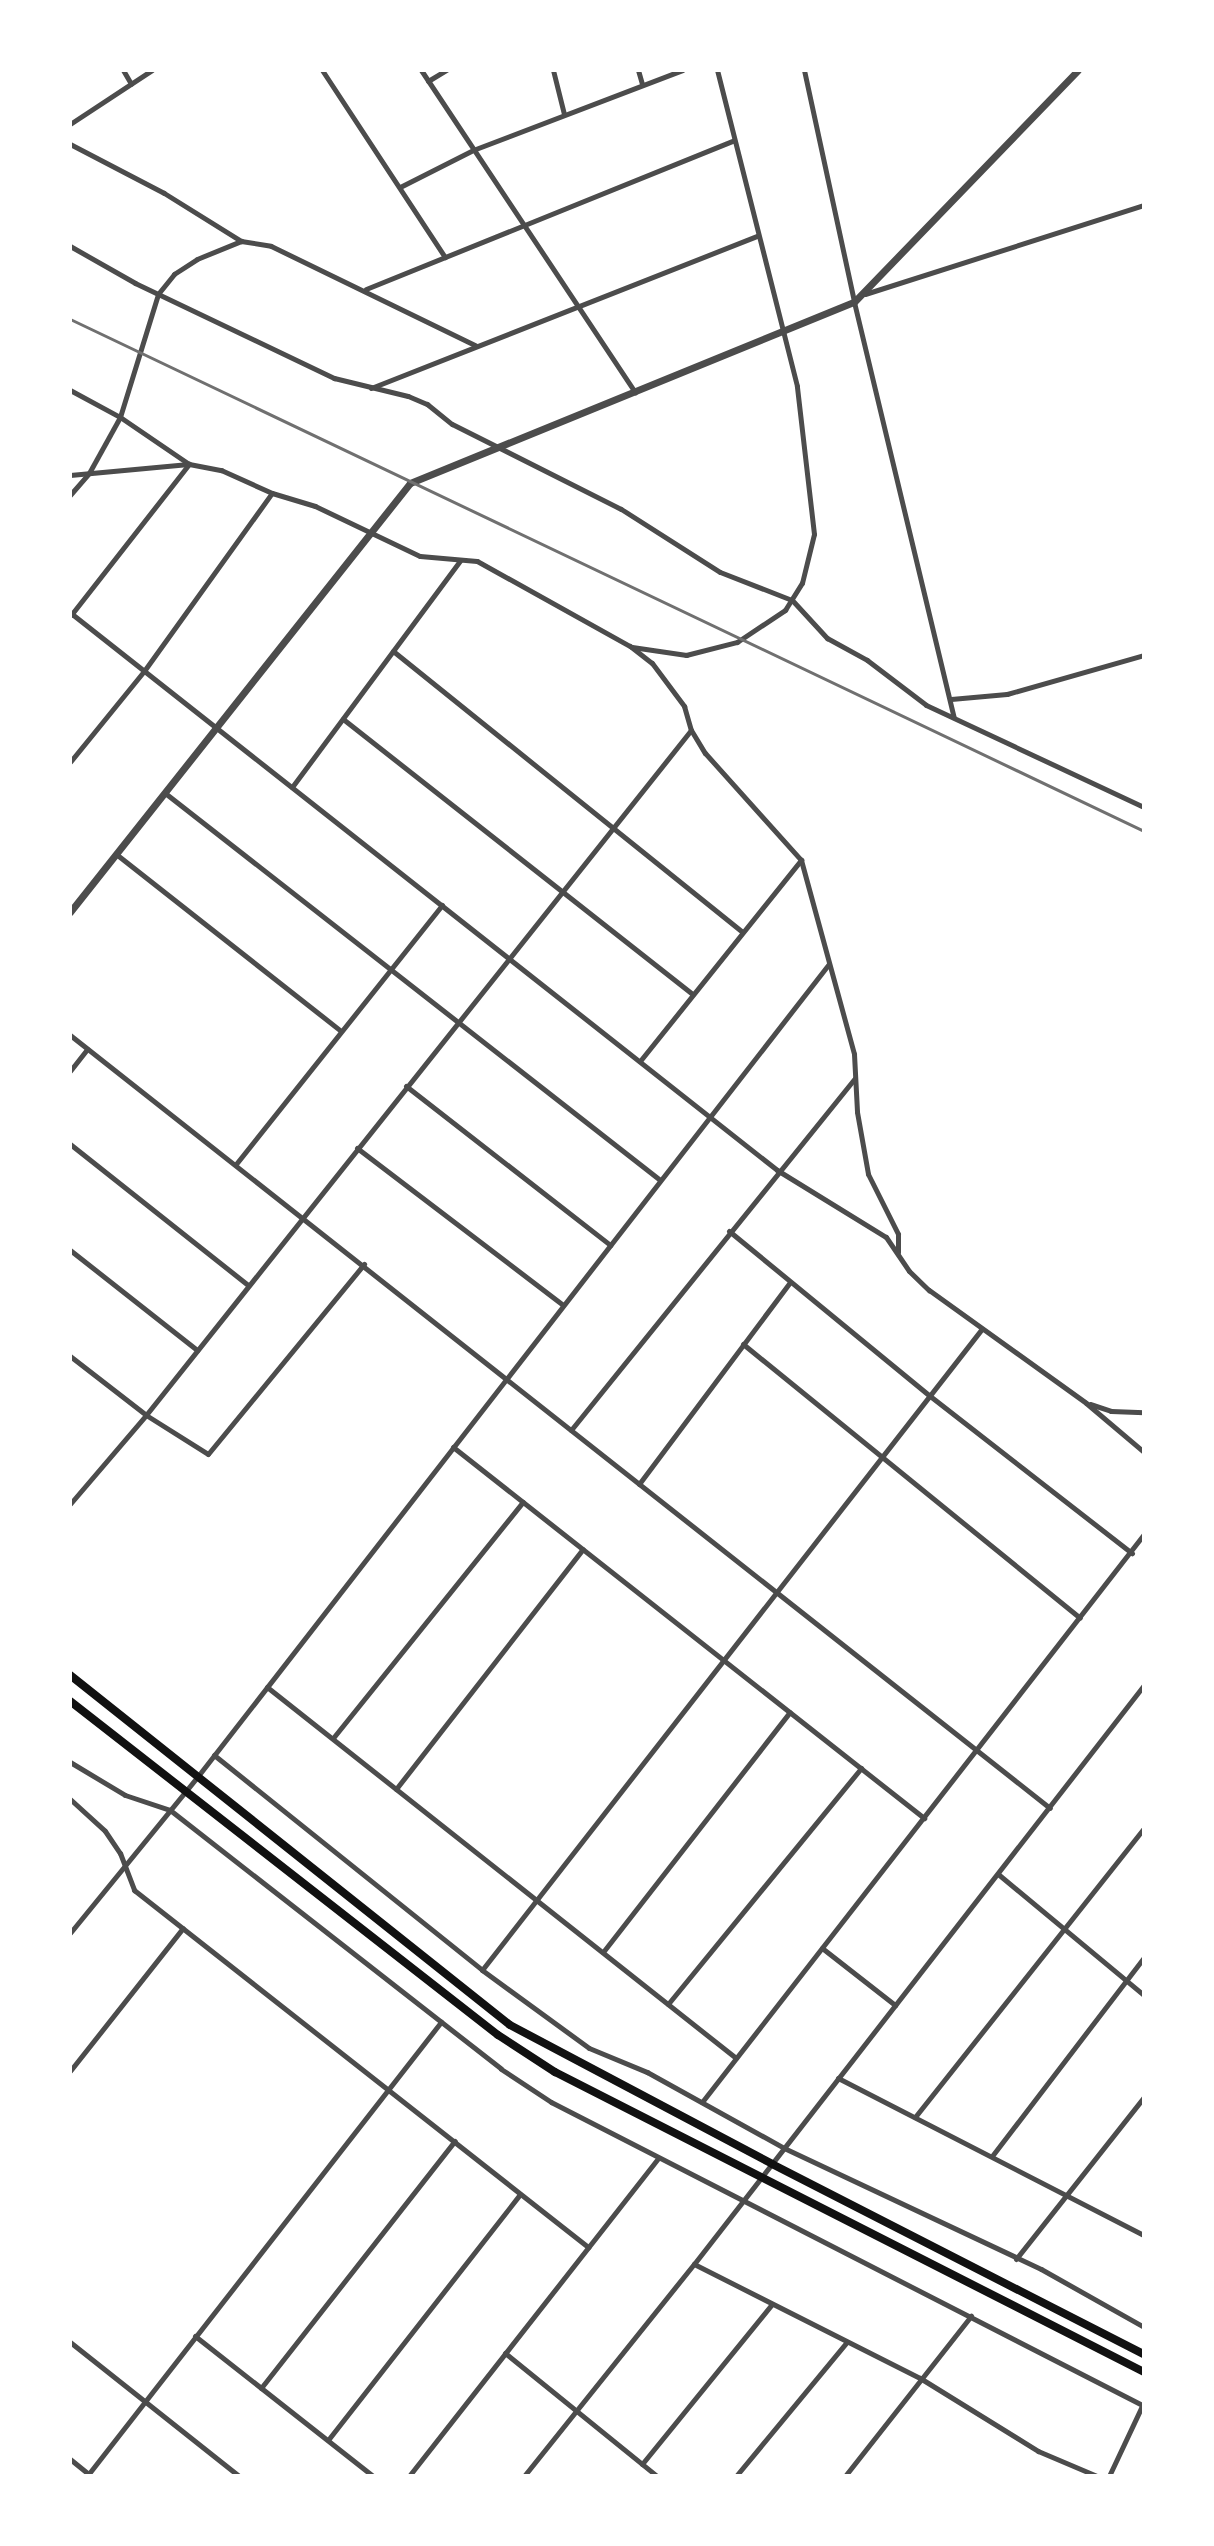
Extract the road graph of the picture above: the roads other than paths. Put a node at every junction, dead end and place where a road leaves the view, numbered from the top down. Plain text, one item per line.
1 (123, 70) edge
2 (152, 70) edge
3 (322, 70) edge
4 (421, 70) edge
5 (446, 70) edge
6 (553, 70) edge
7 (638, 70) edge
8 (682, 70) edge
9 (717, 70) edge
10 (804, 70) edge
11 (1078, 70) edge
12 (428, 81) junction
13 (131, 84) junction
14 (642, 84) junction
15 (564, 114) junction
16 (70, 124) edge
17 (733, 141) junction
18 (70, 144) edge
19 (473, 150) junction
20 (400, 187) junction
21 (1144, 205) edge
22 (522, 226) junction
23 (757, 236) junction
24 (241, 241) junction
25 (70, 246) edge
26 (445, 257) junction
27 (365, 290) junction
28 (158, 294) junction
29 (865, 294) junction
30 (854, 302) junction
31 (576, 307) junction
32 (782, 333) junction
33 (475, 345) junction
34 (370, 389) junction
35 (70, 390) edge
36 (636, 393) junction
37 (120, 417) junction
38 (500, 448) junction
39 (189, 464) junction
40 (89, 473) junction
41 (70, 475) edge
42 (272, 493) junction
43 (70, 495) edge
44 (371, 530) junction
45 (461, 560) junction
46 (792, 600) junction
47 (71, 615) edge
48 (630, 646) junction
49 (393, 651) junction
50 (1144, 655) edge
51 (144, 671) junction
52 (951, 699) junction
53 (955, 718) junction
54 (343, 719) junction
55 (217, 728) junction
56 (691, 730) junction
57 (70, 762) edge
58 (291, 787) junction
59 (165, 793) junction
60 (1144, 807) edge
61 (610, 828) junction
62 (116, 854) junction
63 (801, 860) junction
64 (561, 890) junction
65 (442, 905) junction
66 (70, 912) edge
67 (742, 932) junction
68 (508, 957) junction
69 (828, 964) junction
70 (390, 970) junction
71 (693, 994) junction
72 (457, 1021) junction
73 (341, 1031) junction
74 (70, 1035) edge
75 (87, 1049) junction
76 (640, 1061) junction
77 (70, 1071) edge
78 (856, 1077) junction
79 (406, 1086) junction
80 (709, 1117) junction
81 (70, 1144) edge
82 (357, 1148) junction
83 (236, 1164) junction
84 (777, 1170) junction
85 (660, 1180) junction
86 (302, 1216) junction
87 (729, 1231) junction
88 (610, 1245) junction
89 (70, 1250) edge
90 (898, 1252) junction
91 (364, 1264) junction
92 (790, 1282) junction
93 (248, 1285) junction
94 (563, 1305) junction
95 (981, 1330) junction
96 (743, 1344) junction
97 (197, 1350) junction
98 (70, 1356) edge
99 (506, 1379) junction
100 (930, 1396) junction
101 (1086, 1403) junction
102 (1144, 1412) edge
103 (146, 1415) junction
104 (571, 1430) junction
105 (453, 1447) junction
106 (1144, 1452) edge
107 (882, 1457) junction
108 (639, 1484) junction
109 (523, 1502) junction
110 (70, 1504) edge
111 (1144, 1534) edge
112 (583, 1549) junction
113 (1132, 1553) junction
114 (776, 1592) junction
115 (1080, 1618) junction
116 (724, 1660) junction
117 (70, 1675) edge
118 (1144, 1685) edge
119 (267, 1687) junction
120 (70, 1701) edge
121 (790, 1712) junction
122 (333, 1738) junction
123 (977, 1751) junction
124 (214, 1755) junction
125 (70, 1762) edge
126 (861, 1768) junction
127 (198, 1776) junction
128 (396, 1789) junction
129 (185, 1792) junction
130 (70, 1799) edge
131 (1050, 1808) junction
132 (170, 1810) junction
133 (924, 1818) junction
134 (1144, 1828) edge
135 (125, 1869) junction
136 (998, 1874) junction
137 (537, 1900) junction
138 (183, 1928) junction
139 (1064, 1929) junction
140 (70, 1933) edge
141 (822, 1948) junction
142 (603, 1952) junction
143 (1144, 1957) edge
144 (482, 1970) junction
145 (1126, 1980) junction
146 (1144, 1995) edge
147 (668, 2004) junction
148 (895, 2005) junction
149 (441, 2022) junction
150 (736, 2058) junction
151 (70, 2071) edge
152 (838, 2078) junction
153 (389, 2088) junction
154 (1144, 2097) edge
155 (702, 2102) junction
156 (915, 2117) junction
157 (455, 2141) junction
158 (784, 2148) junction
159 (992, 2156) junction
160 (658, 2158) junction
161 (772, 2164) junction
162 (762, 2177) junction
163 (1065, 2193) junction
164 (520, 2194) junction
165 (744, 2199) junction
166 (1144, 2235) edge
167 (588, 2247) junction
168 (1016, 2259) junction
169 (694, 2264) junction
170 (771, 2305) junction
171 (971, 2316) junction
172 (1144, 2327) edge
173 (195, 2336) junction
174 (70, 2342) edge
175 (846, 2343) junction
176 (505, 2353) junction
177 (1144, 2354) edge
178 (1144, 2372) edge
179 (920, 2378) junction
180 (261, 2388) junction
181 (143, 2400) junction
182 (1143, 2406) edge
183 (577, 2411) junction
184 (328, 2440) junction
185 (70, 2459) edge
186 (642, 2464) junction
187 (89, 2475) edge
188 (239, 2476) edge
189 (373, 2476) edge
190 (409, 2476) edge
191 (524, 2476) edge
192 (657, 2476) edge
193 (736, 2476) edge
194 (845, 2476) edge
195 (1097, 2476) edge
196 (1109, 2476) edge

1 - 13 street
2 - 13 street
3 - 20 street
4 - 12 street
5 - 12 street
6 - 15 street
7 - 14 street
8 - 14 street
9 - 17 street
10 - 30 street
11 - 29 street
12 - 19 street
13 - 16 street
14 - 15 street
15 - 19 street
17 - 22 street
17 - 23 street
18 - 24 street
19 - 20 street
19 - 22 street
20 - 26 street
21 - 29 street
22 - 26 street
22 - 31 street
23 - 31 street
23 - 32 street
24 - 27 street
24 - 28 street
25 - 28 street
26 - 27 street
27 - 33 street
28 - 34 street
28 - 37 street
29 - 30 street
30 - 32 street
30 - 52 street
31 - 33 street
31 - 36 street
32 - 36 street
32 - 46 street
33 - 34 street
34 - 38 street
35 - 37 street
36 - 38 street
37 - 39 street
37 - 40 street
38 - 44 street
38 - 46 street
39 - 40 street
39 - 42 street
39 - 47 street
40 - 41 street
40 - 43 street
42 - 44 street
42 - 51 street
44 - 45 street
44 - 55 street
45 - 48 street
45 - 49 street
46 - 48 street
46 - 53 street
47 - 51 street
48 - 56 street
49 - 54 street
49 - 61 street
50 - 52 street
51 - 55 street
51 - 57 street
52 - 53 street
53 - 60 street
54 - 58 street
54 - 64 street
55 - 58 street
55 - 59 street
56 - 61 street
56 - 63 street
58 - 65 street
59 - 62 street
59 - 70 street
61 - 64 street
61 - 67 street
62 - 66 street
62 - 73 street
63 - 67 street
63 - 69 street
64 - 68 street
64 - 71 street
65 - 68 street
65 - 70 street
67 - 71 street
68 - 72 street
68 - 76 street
69 - 78 street
69 - 80 street
70 - 72 street
70 - 73 street
71 - 76 street
72 - 79 street
72 - 85 street
73 - 83 street
74 - 75 street
75 - 77 street
75 - 83 street
76 - 80 street
78 - 84 street
78 - 90 street
79 - 82 street
79 - 88 street
80 - 84 street
80 - 85 street
81 - 93 street
82 - 86 street
82 - 94 street
83 - 86 street
84 - 87 street
84 - 90 street
85 - 88 street
86 - 91 street
86 - 93 street
87 - 92 street
87 - 104 street
88 - 94 street
89 - 97 street
90 - 95 street
91 - 99 street
91 - 103 street
92 - 96 street
92 - 100 street
93 - 97 street
94 - 99 street
95 - 100 street
95 - 101 street
96 - 107 street
96 - 108 street
97 - 103 street
98 - 103 street
99 - 104 street
99 - 105 street
100 - 107 street
100 - 113 street
101 - 102 street
101 - 106 street
103 - 110 street
104 - 108 street
105 - 109 street
105 - 119 street
107 - 114 street
107 - 115 street
108 - 114 street
109 - 112 street
109 - 122 street
111 - 113 street
112 - 116 street
112 - 128 street
113 - 115 street
114 - 116 street
114 - 123 street
115 - 123 street
116 - 121 street
116 - 137 street
117 - 127 main road
118 - 131 street
119 - 122 street
119 - 124 street
120 - 129 main road
121 - 126 street
121 - 142 street
122 - 128 street
123 - 131 street
123 - 133 street
124 - 127 street
124 - 144 street
125 - 132 street
126 - 133 street
126 - 147 street
127 - 129 street
127 - 161 main road
128 - 137 street
129 - 132 street
129 - 162 main road
130 - 135 street
131 - 136 street
132 - 135 street
132 - 149 street
133 - 141 street
134 - 139 street
135 - 138 street
135 - 140 street
136 - 139 street
136 - 148 street
137 - 142 street
137 - 144 street
138 - 151 street
138 - 153 street
139 - 145 street
139 - 156 street
141 - 148 street
141 - 150 street
142 - 147 street
143 - 145 street
144 - 155 street
145 - 146 street
145 - 159 street
147 - 150 street
148 - 152 street
149 - 153 street
149 - 160 street
150 - 155 street
152 - 156 street
152 - 158 street
153 - 157 street
153 - 173 street
154 - 163 street
155 - 158 street
156 - 159 street
157 - 164 street
157 - 180 street
158 - 161 street
158 - 168 street
159 - 163 street
160 - 165 street
160 - 167 street
161 - 162 street
161 - 177 main road
162 - 165 street
162 - 178 main road
163 - 166 street
163 - 168 street
164 - 167 street
164 - 184 street
165 - 169 street
165 - 171 street
167 - 176 street
168 - 172 street
169 - 170 street
169 - 183 street
170 - 175 street
170 - 186 street
171 - 179 street
171 - 182 street
173 - 180 street
173 - 181 street
174 - 181 street
175 - 179 street
175 - 193 street
176 - 183 street
176 - 190 street
179 - 194 street
179 - 195 street
180 - 184 street
181 - 187 street
181 - 188 street
182 - 196 street
183 - 186 street
183 - 191 street
184 - 189 street
185 - 187 street
186 - 192 street

